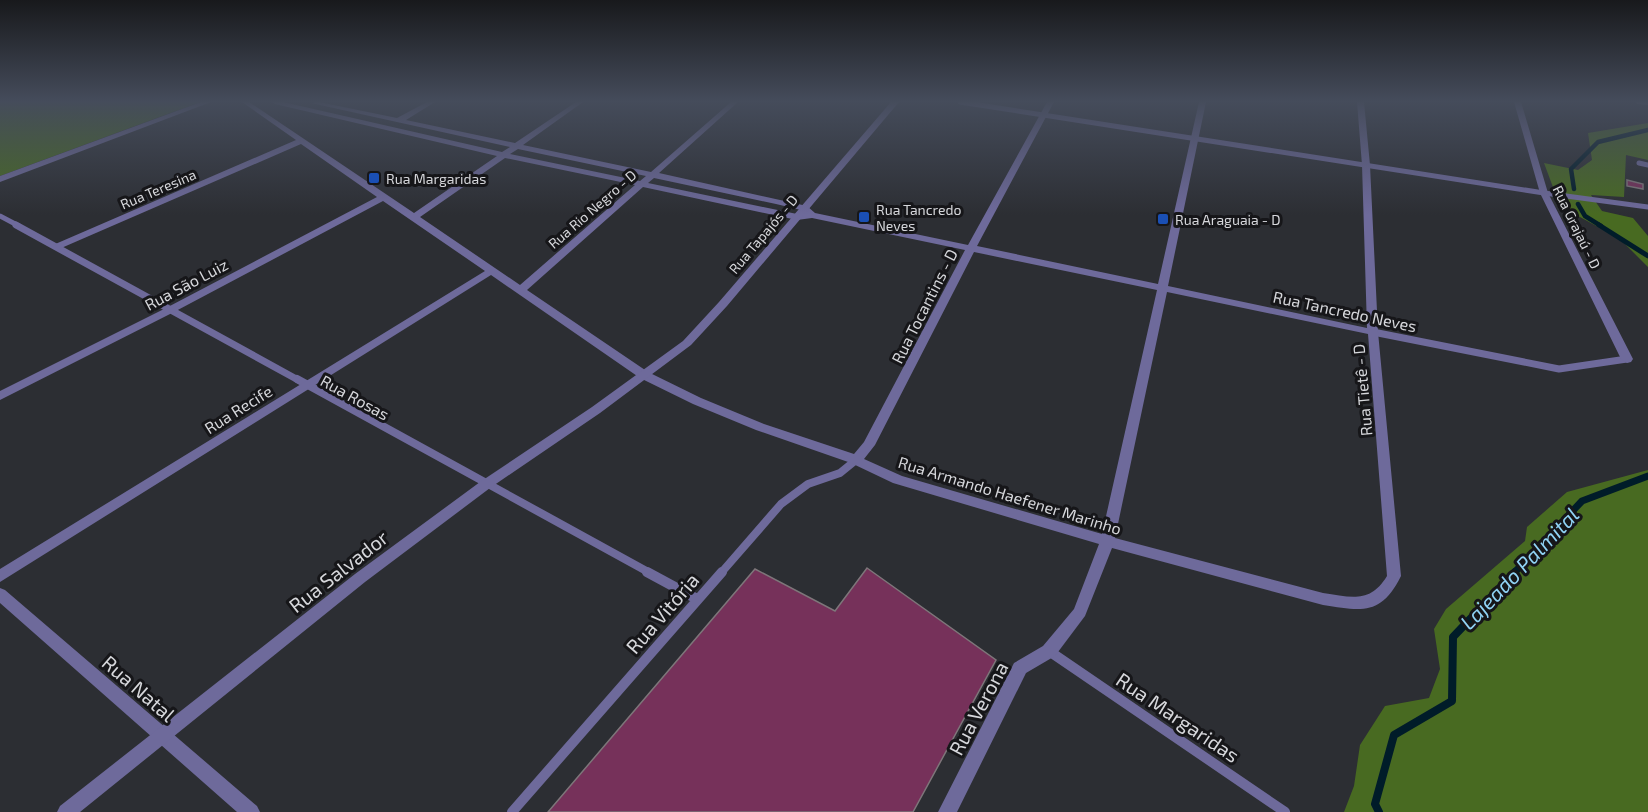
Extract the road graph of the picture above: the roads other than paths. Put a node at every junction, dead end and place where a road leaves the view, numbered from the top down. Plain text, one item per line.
1 (104, 140) edge
2 (303, 140) joint
3 (438, 140) edge
4 (487, 140) edge
5 (525, 140) edge
6 (692, 140) edge
7 (865, 140) edge
8 (1030, 140) edge
9 (1195, 140) edge
10 (1207, 140) edge
11 (1364, 140) edge
12 (1528, 140) edge
13 (516, 146) junction
14 (503, 155) junction
15 (1639, 163) dead end
16 (1366, 165) junction
17 (1648, 165) edge
18 (652, 175) junction
19 (0, 178) edge
20 (640, 184) junction
21 (1544, 193) junction
22 (385, 196) junction
23 (1648, 207) edge
24 (808, 212) junction
25 (0, 216) edge
26 (414, 217) junction
27 (796, 217) junction
28 (56, 247) junction
29 (971, 248) junction
30 (493, 270) junction
31 (1162, 288) junction
32 (521, 290) junction
33 (170, 310) junction
34 (1373, 332) junction
35 (1627, 359) joint
36 (644, 375) junction
37 (306, 386) junction
38 (0, 396) edge
39 (856, 460) junction
40 (485, 485) junction
41 (1107, 541) junction
42 (0, 576) edge
43 (0, 594) edge
44 (697, 599) junction
45 (1379, 599) joint
46 (1049, 651) junction
47 (162, 736) junction
48 (66, 812) edge
49 (251, 812) edge
50 (512, 812) edge
51 (947, 812) edge
52 (1285, 812) edge

1 - 19 street
2 - 22 street
2 - 28 street, Rua Teresina
3 - 14 street, Rua Tancredo Neves
4 - 13 street, Rua Tancredo Neves
5 - 13 street
6 - 18 street, Rua Rio Negro - D
7 - 24 street, Rua Tapajós - D
8 - 29 street, Rua Tocantins - D
9 - 31 street
10 - 16 lane
11 - 16 street, Rua Tietê - D
12 - 21 street, Rua Grajaú - D
13 - 14 street
13 - 18 street, Rua Tancredo Neves
14 - 20 street, Rua Tancredo Neves
14 - 26 street
15 - 17 lane
16 - 21 lane
16 - 34 street, Rua Tietê - D
18 - 20 street, Rua Rio Negro - D
18 - 24 street, Rua Tancredo Neves
20 - 27 street, Rua Tancredo Neves
20 - 32 street, Rua Rio Negro - D
21 - 23 lane
21 - 35 street, Rua Grajaú - D
22 - 26 street
22 - 33 street, Rua São Luiz
24 - 27 street, Rua Tancredo Neves
24 - 29 street, Rua Tancredo Neves
25 - 28 lane, Rua Rosas
26 - 30 street
27 - 36 street, Rua Tapajós - D
28 - 33 lane, Rua Rosas
29 - 31 street, Rua Tancredo Neves
29 - 39 street, Rua Tocantins - D
30 - 32 street
30 - 37 street, Rua Recife
31 - 34 street, Rua Tancredo Neves
31 - 41 street
32 - 36 street
33 - 37 lane, Rua Rosas
33 - 38 street, Rua São Luiz
34 - 35 lane, Rua Tancredo Neves
34 - 45 street, Rua Tietê - D
36 - 39 street, Rua Armando Haefener Marinho
36 - 40 street, Rua Salvador
37 - 40 lane, Rua Rosas
37 - 42 street, Rua Recife
39 - 41 street, Rua Armando Haefener Marinho
39 - 44 lane, Rua Vitória
40 - 44 lane, Rua Rosas
40 - 47 street, Rua Salvador
41 - 45 street, Rua Armando Haefener Marinho
41 - 46 street, Rua Verona
43 - 47 street, Rua Natal
44 - 50 lane, Rua Vitória
46 - 51 street, Rua Verona
46 - 52 lane, Rua Margaridas
47 - 48 street, Rua Salvador
47 - 49 street, Rua Natal

